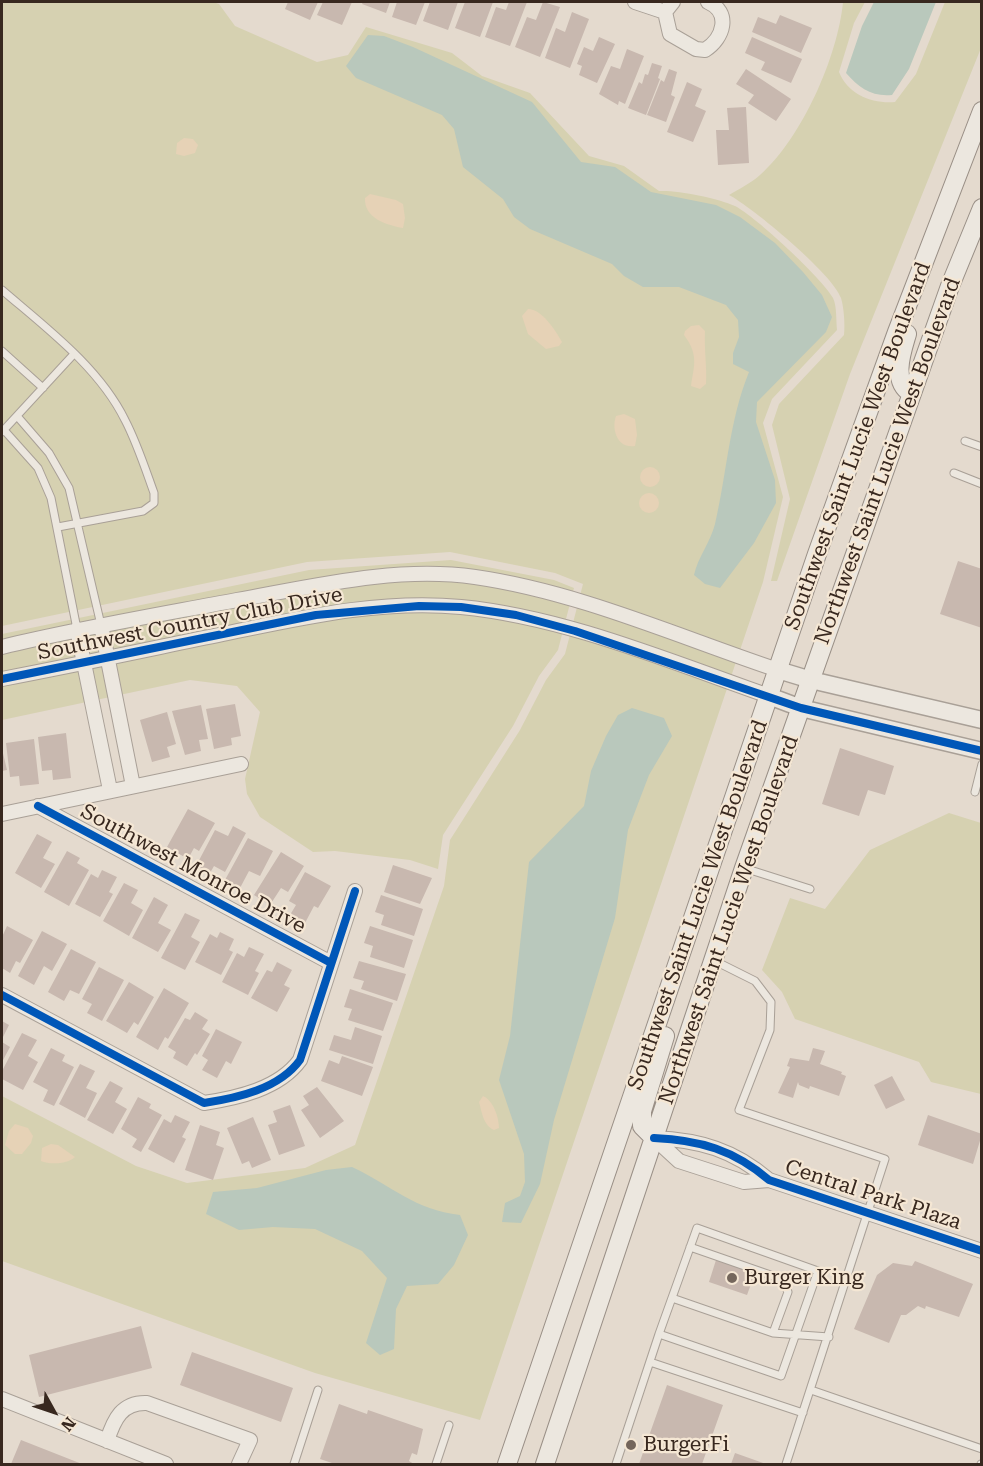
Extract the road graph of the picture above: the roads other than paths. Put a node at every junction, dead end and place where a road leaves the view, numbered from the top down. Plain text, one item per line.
1 (635, 2) edge
2 (708, 2) edge
3 (669, 7) edge
4 (981, 111) edge
5 (951, 192) junction
6 (981, 208) edge
7 (2, 290) edge
8 (2, 351) edge
9 (73, 355) junction
10 (43, 388) junction
11 (911, 393) junction
12 (17, 416) junction
13 (3, 431) edge
14 (965, 441) dead end
15 (981, 447) edge
16 (954, 473) dead end
17 (981, 484) edge
18 (78, 522) junction
19 (58, 527) junction
20 (101, 625) junction
21 (77, 629) junction
22 (2, 647) edge
23 (108, 658) junction
24 (84, 663) junction
25 (778, 670) junction
26 (2, 679) edge
27 (810, 680) junction
28 (770, 696) junction
29 (801, 708) junction
30 (981, 720) edge
31 (981, 751) edge
32 (241, 764) dead end
33 (981, 764) edge
34 (133, 786) junction
35 (110, 790) junction
36 (975, 792) dead end
37 (38, 806) junction
38 (2, 814) edge
39 (744, 868) junction
40 (810, 889) dead end
41 (355, 891) dead end
42 (715, 961) junction
43 (331, 963) junction
44 (2, 994) edge
45 (667, 995) junction
46 (654, 1138) junction
47 (769, 1180) junction
48 (867, 1212) junction
49 (690, 1247) junction
50 (981, 1251) edge
51 (672, 1298) junction
52 (773, 1333) junction
53 (659, 1334) junction
54 (797, 1335) junction
55 (829, 1337) junction
56 (650, 1362) junction
57 (318, 1390) dead end
58 (811, 1390) junction
59 (2, 1399) edge
60 (803, 1413) junction
61 (449, 1425) dead end
62 (107, 1441) junction
63 (981, 1449) edge
64 (166, 1464) edge
65 (239, 1464) edge
66 (294, 1464) edge
67 (436, 1464) edge
68 (507, 1464) edge
69 (545, 1464) edge
70 (616, 1464) edge
71 (786, 1464) edge

1 - 3 street
2 - 3 street
4 - 5 main road, Southwest Saint Lucie West Boulevard
5 - 11 main road
5 - 25 main road, Southwest Saint Lucie West Boulevard
6 - 11 main road, Northwest Saint Lucie West Boulevard
7 - 9 lane
8 - 10 lane
9 - 10 lane
9 - 18 lane
10 - 12 lane
11 - 27 main road, Northwest Saint Lucie West Boulevard
12 - 13 lane
12 - 18 lane
13 - 19 lane
14 - 15 lane
16 - 17 lane
18 - 19 lane
18 - 20 lane
19 - 21 lane
20 - 21 street, Southwest Country Club Drive
20 - 23 street
20 - 25 street, Southwest Country Club Drive
21 - 22 street, Southwest Country Club Drive
21 - 24 street
23 - 24 street, Southwest Country Club Drive
23 - 28 street, Southwest Country Club Drive
23 - 34 street
24 - 26 street, Southwest Country Club Drive
24 - 35 street
25 - 27 street
25 - 28 main road, Southwest Saint Lucie West Boulevard
27 - 29 main road, Northwest Saint Lucie West Boulevard
27 - 30 street
28 - 29 street
28 - 45 main road, Southwest Saint Lucie West Boulevard
29 - 31 street
29 - 39 main road, Northwest Saint Lucie West Boulevard
32 - 34 street
33 - 36 lane
34 - 35 street
35 - 37 street
37 - 38 street
37 - 43 street, Southwest Monroe Drive
39 - 40 lane
39 - 42 main road, Northwest Saint Lucie West Boulevard
41 - 43 street
42 - 46 main road, Northwest Saint Lucie West Boulevard
42 - 48 lane
43 - 44 street
45 - 46 main road
45 - 68 main road, Southwest Saint Lucie West Boulevard
46 - 47 street, Central Park Plaza
46 - 47 street, Central Park Plaza
46 - 69 main road, Northwest Saint Lucie West Boulevard
47 - 48 street, Central Park Plaza
48 - 50 street, Central Park Plaza
48 - 55 lane
49 - 51 lane
49 - 52 lane
49 - 54 lane
51 - 52 lane
51 - 53 lane
52 - 54 lane
53 - 54 lane
53 - 56 lane
54 - 55 lane
55 - 58 lane
56 - 60 lane
56 - 70 lane
57 - 66 lane
58 - 60 lane
58 - 63 lane
59 - 62 street
60 - 71 lane
61 - 67 lane
62 - 64 street
62 - 65 street

